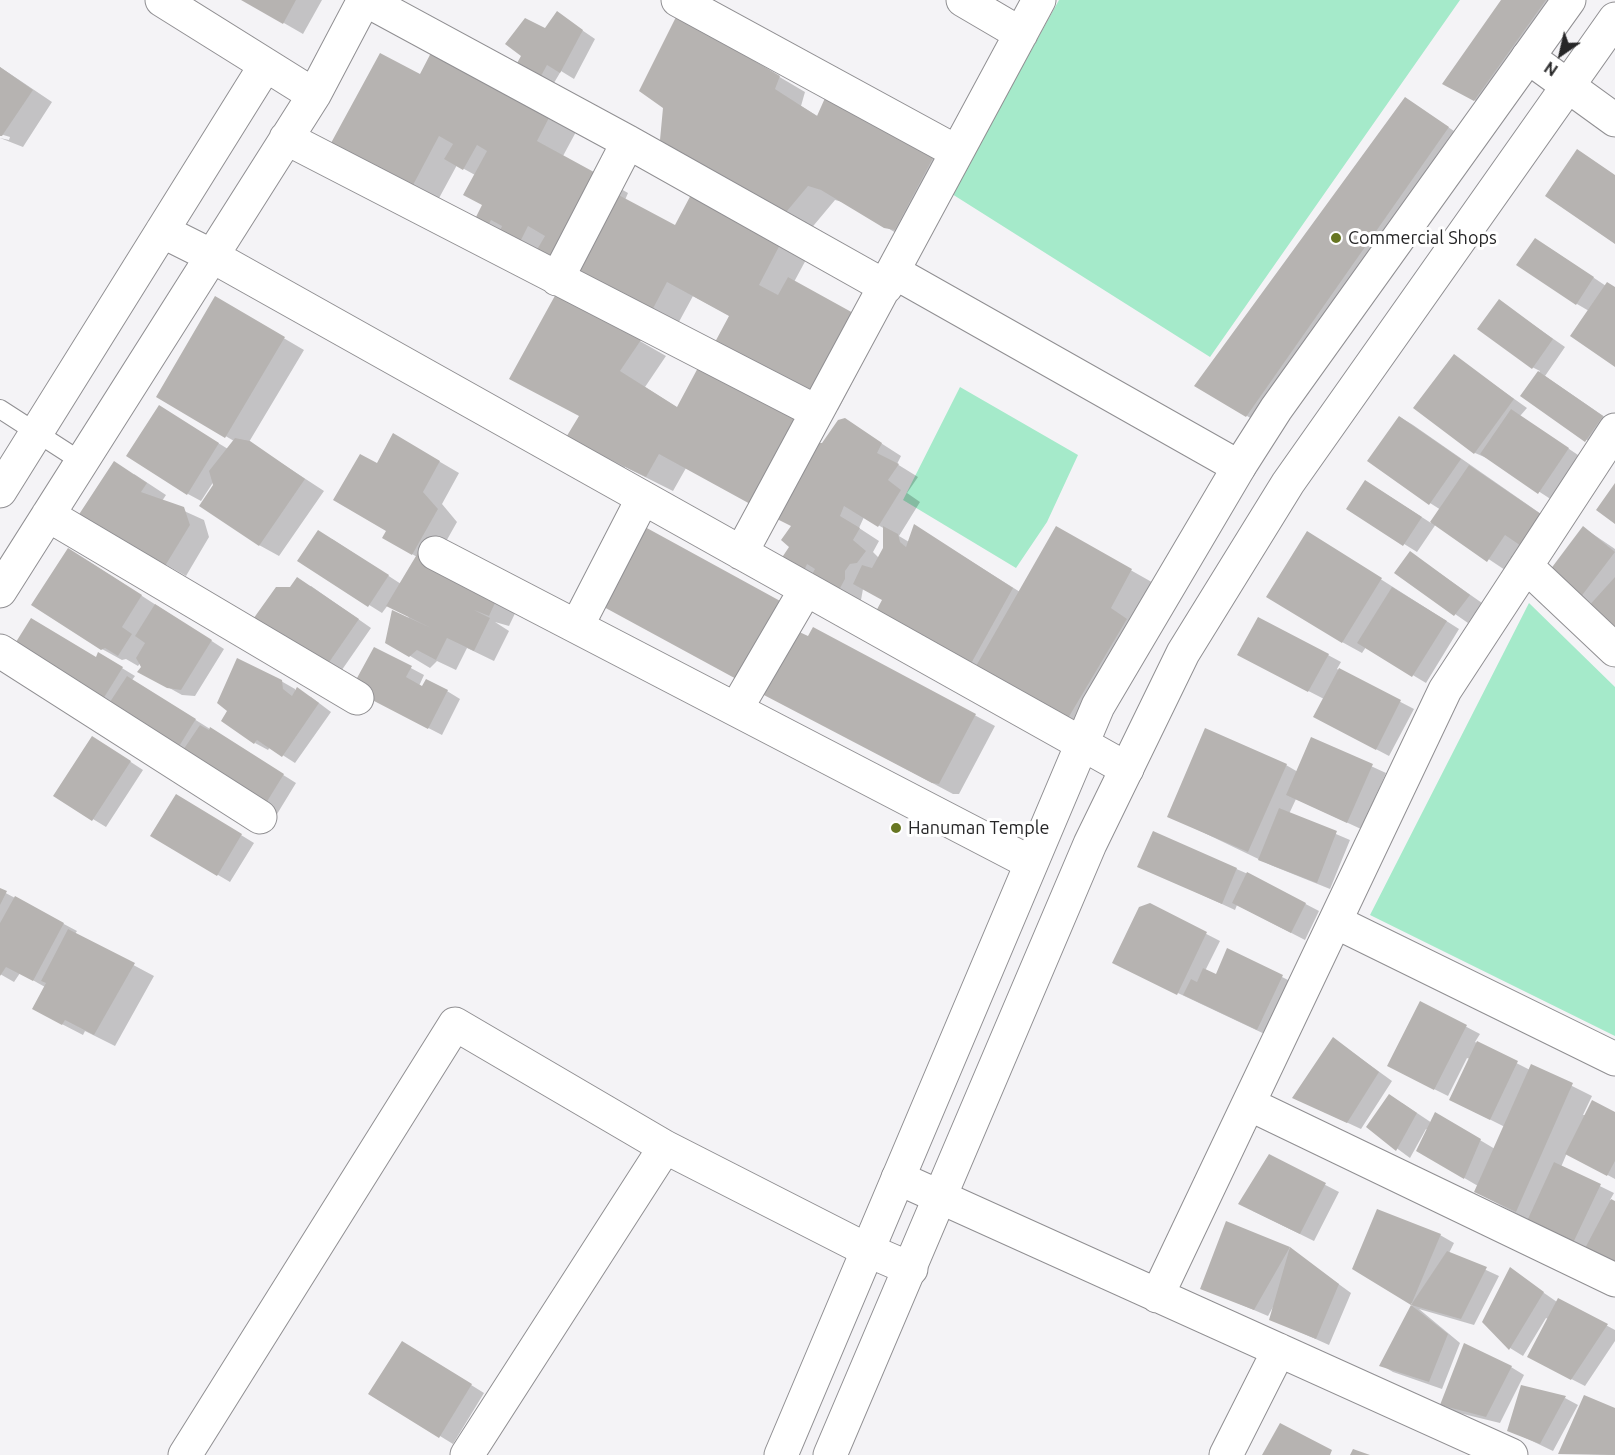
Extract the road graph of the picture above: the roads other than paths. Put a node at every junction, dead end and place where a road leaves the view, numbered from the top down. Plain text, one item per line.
1 (162, 0) edge
2 (365, 0) edge
3 (963, 0) edge
4 (1039, 0) edge
5 (1569, 0) edge
6 (697, 5) edge
7 (1615, 19) edge
8 (1021, 34) junction
9 (1528, 57) junction
10 (265, 66) junction
11 (1567, 87) junction
12 (314, 95) junction
13 (1615, 120) edge
14 (286, 138) junction
15 (628, 142) junction
16 (957, 152) junction
17 (162, 231) junction
18 (212, 256) junction
19 (557, 279) junction
20 (890, 280) junction
21 (0, 410) edge
22 (818, 412) junction
23 (1615, 429) edge
24 (37, 432) junction
25 (82, 462) junction
26 (1239, 467) junction
27 (0, 490) edge
28 (643, 498) junction
29 (48, 514) junction
30 (435, 553) dead end
31 (741, 553) junction
32 (1526, 566) junction
33 (806, 589) junction
34 (0, 591) edge
35 (577, 626) junction
36 (1615, 650) edge
37 (0, 651) edge
38 (357, 698) dead end
39 (736, 709) junction
40 (1081, 744) junction
41 (1126, 769) junction
42 (260, 817) dead end
43 (1031, 863) junction
44 (1336, 922) junction
45 (1615, 1059) edge
46 (1249, 1104) junction
47 (664, 1147) junction
48 (898, 1178) junction
49 (941, 1198) junction
50 (867, 1250) junction
51 (911, 1269) junction
52 (1615, 1280) edge
53 (1157, 1296) junction
54 (1279, 1350) junction
55 (1452, 1443) edge
56 (184, 1455) edge
57 (467, 1455) edge
58 (781, 1455) edge
59 (830, 1455) edge
60 (1226, 1455) edge
61 (1511, 1455) edge

1 - 10 street
2 - 12 street
2 - 15 street
3 - 8 street
4 - 8 street
5 - 9 street
6 - 16 street
7 - 11 street
8 - 16 street
9 - 11 street
9 - 26 street
10 - 12 street
10 - 17 street
11 - 13 street
11 - 41 street
12 - 14 street
14 - 18 street
14 - 19 street
15 - 19 street
15 - 20 street
16 - 20 street
17 - 18 street
17 - 24 street
18 - 25 street
18 - 28 street
19 - 22 street
20 - 22 street
20 - 26 street
21 - 24 lane
22 - 31 street
23 - 32 street
24 - 25 lane
24 - 27 street
25 - 29 street
26 - 40 street
28 - 31 street
28 - 35 street
29 - 34 street
29 - 38 street
30 - 35 street
31 - 33 street
32 - 36 street
32 - 44 street
33 - 39 street
33 - 40 street
35 - 39 street
37 - 42 street
39 - 43 street
40 - 41 street
40 - 43 street
41 - 49 street
43 - 48 street
44 - 45 street
44 - 46 street
46 - 52 street
46 - 53 street
47 - 50 street
47 - 56 street
47 - 57 street
48 - 49 street
48 - 50 street
49 - 51 street
49 - 53 street
50 - 51 street
50 - 58 street
51 - 59 street
53 - 54 street
54 - 55 street
54 - 60 street
55 - 61 street

